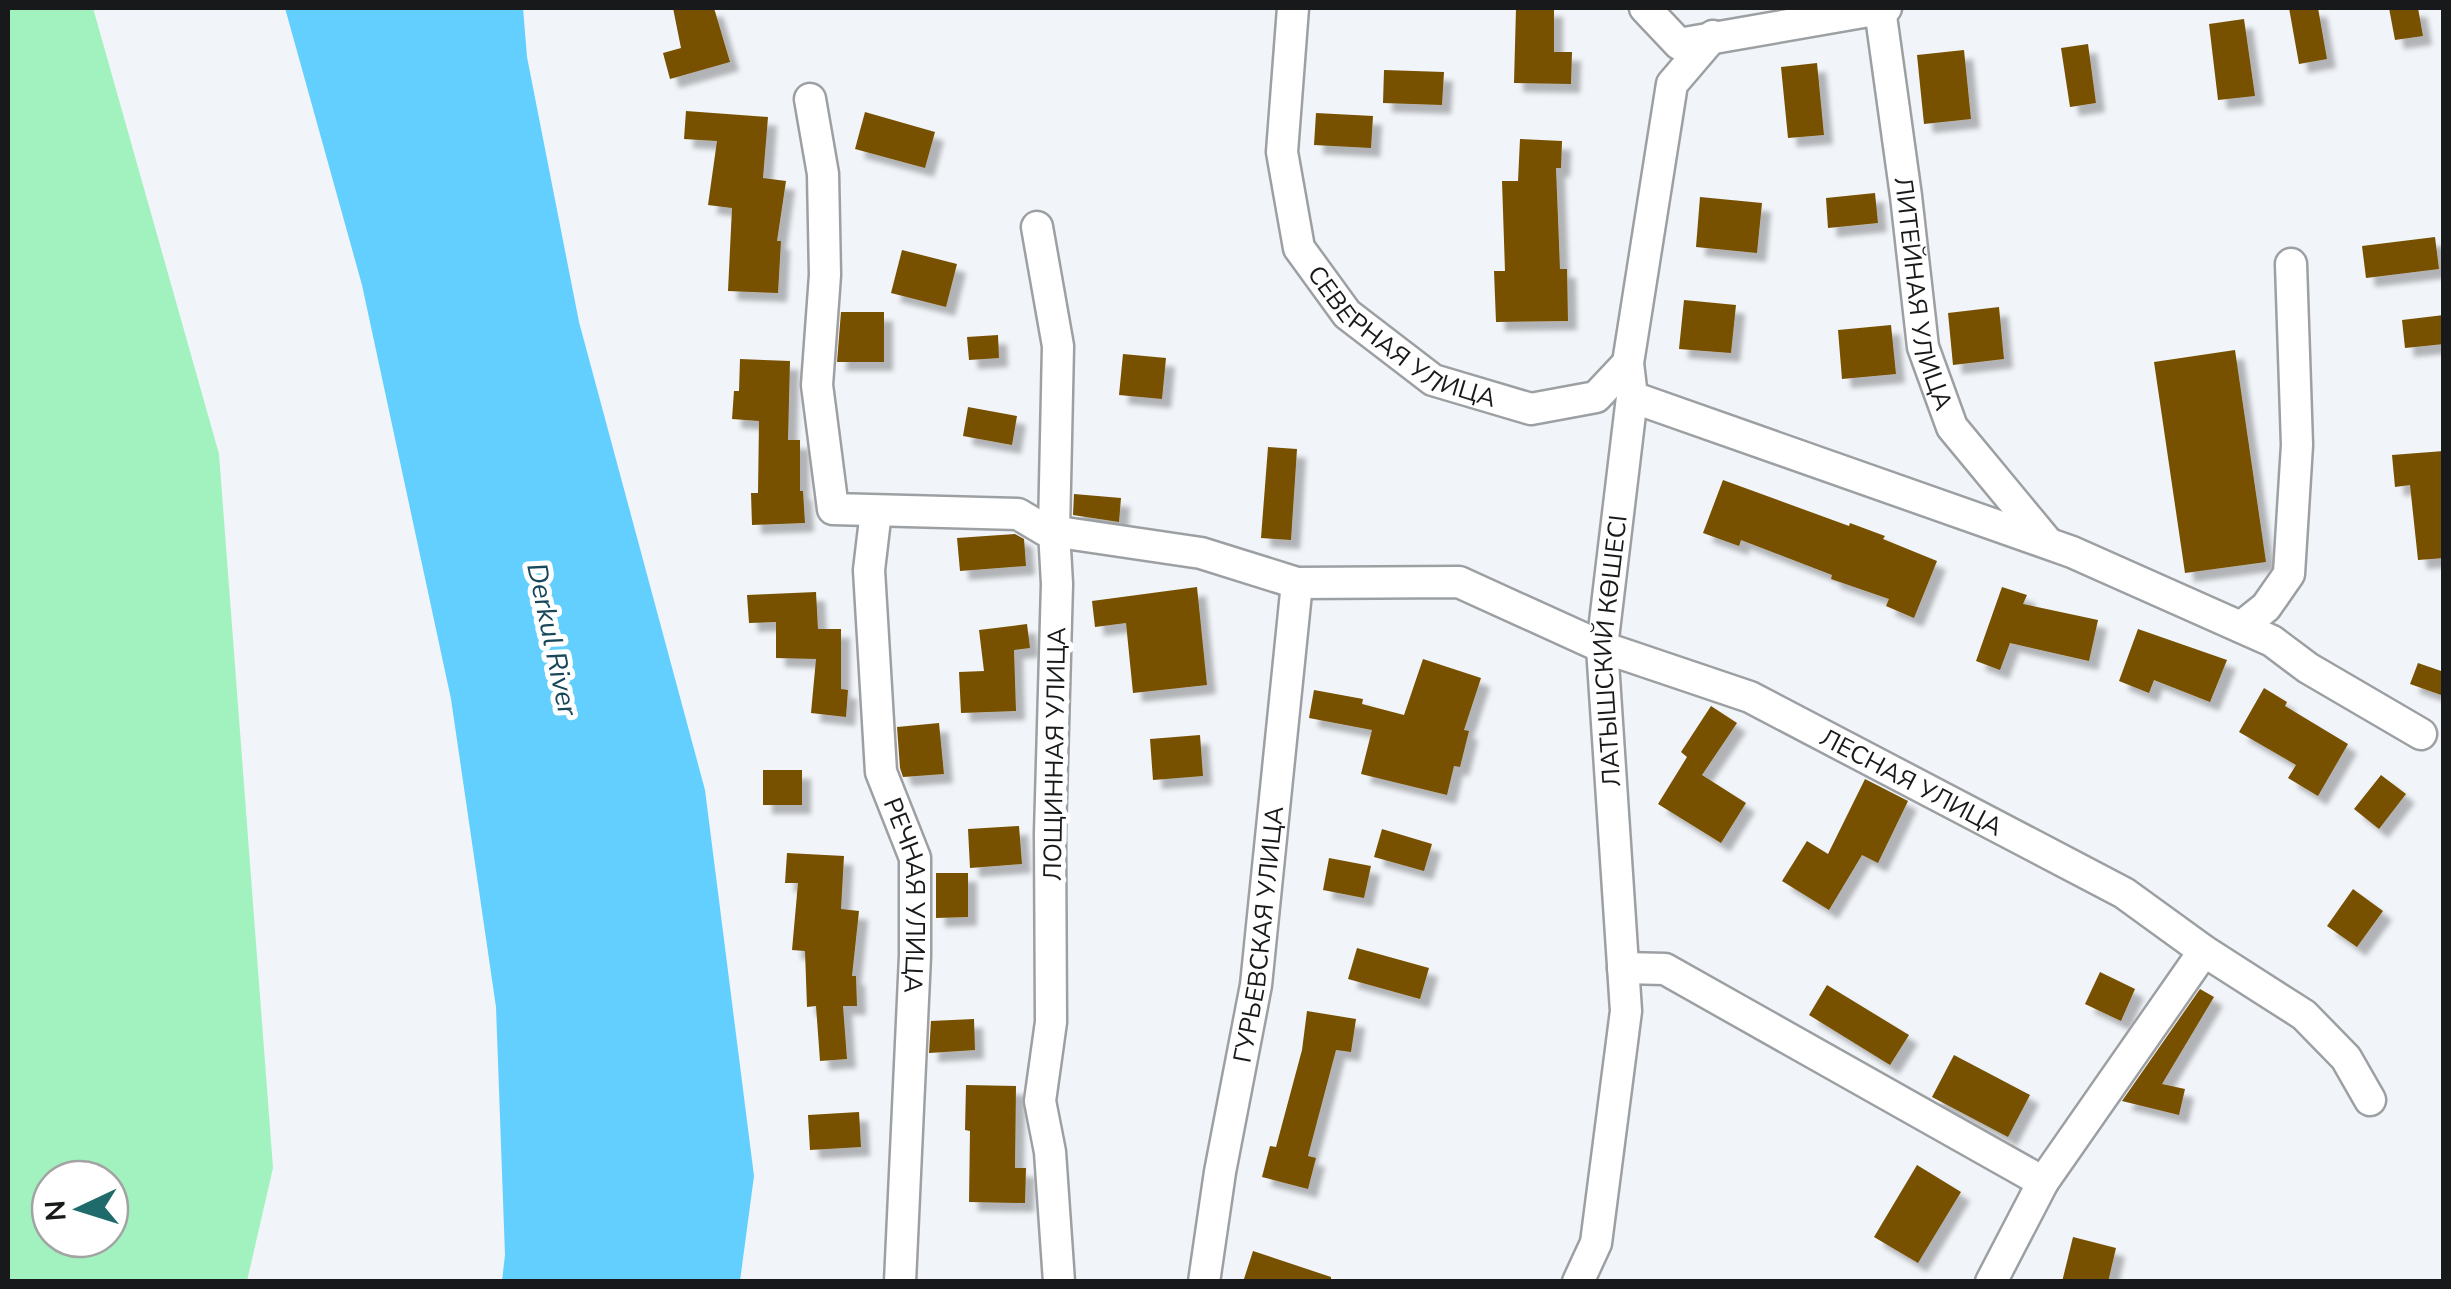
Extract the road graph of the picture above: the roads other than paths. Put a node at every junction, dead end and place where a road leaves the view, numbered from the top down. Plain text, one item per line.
1 (1294, 8) edge
2 (1645, 8) edge
3 (1883, 8) edge
4 (1713, 36) junction
5 (810, 99) dead end
6 (1037, 227) dead end
7 (2291, 264) dead end
8 (1628, 363) junction
9 (1632, 397) junction
10 (876, 511) junction
11 (1054, 531) junction
12 (2048, 544) junction
13 (1297, 583) junction
14 (2241, 627) junction
15 (1602, 647) junction
16 (2421, 734) dead end
17 (2204, 951) junction
18 (1622, 968) junction
19 (2370, 1100) dead end
20 (2043, 1182) junction
21 (1584, 1279) edge
22 (900, 1282) edge
23 (1059, 1282) edge
24 (1204, 1282) edge
25 (1991, 1282) edge

1 - 8 street, СЕВЕРНАЯ УЛИЦА
2 - 4 street
3 - 4 street
3 - 12 street, ЛИТЕЙНАЯ УЛИЦА
4 - 8 street, ЛАТЫШСКИЙ КӨШЕСІ
5 - 10 street, ЛЕСНАЯ УЛИЦА
6 - 11 street, ЛОЩИННАЯ УЛИЦА
7 - 14 street
8 - 9 street, ЛАТЫШСКИЙ КӨШЕСІ
9 - 12 street, ЛИТЕЙНАЯ УЛИЦА
9 - 15 street, ЛАТЫШСКИЙ КӨШЕСІ
10 - 11 street, ЛЕСНАЯ УЛИЦА
10 - 22 street, РЕЧНАЯ УЛИЦА
11 - 13 street, ЛЕСНАЯ УЛИЦА
11 - 23 street, ЛОЩИННАЯ УЛИЦА
12 - 14 street, ЛИТЕЙНАЯ УЛИЦА
13 - 15 street, ЛЕСНАЯ УЛИЦА
13 - 24 street, ГУРЬЕВСКАЯ УЛИЦА
14 - 16 street, ЛИТЕЙНАЯ УЛИЦА
15 - 17 street, ЛЕСНАЯ УЛИЦА
15 - 18 street, ЛАТЫШСКИЙ КӨШЕСІ
17 - 19 street, ЛЕСНАЯ УЛИЦА
17 - 20 street
18 - 20 street
18 - 21 street, ЛАТЫШСКИЙ КӨШЕСІ
20 - 25 street

